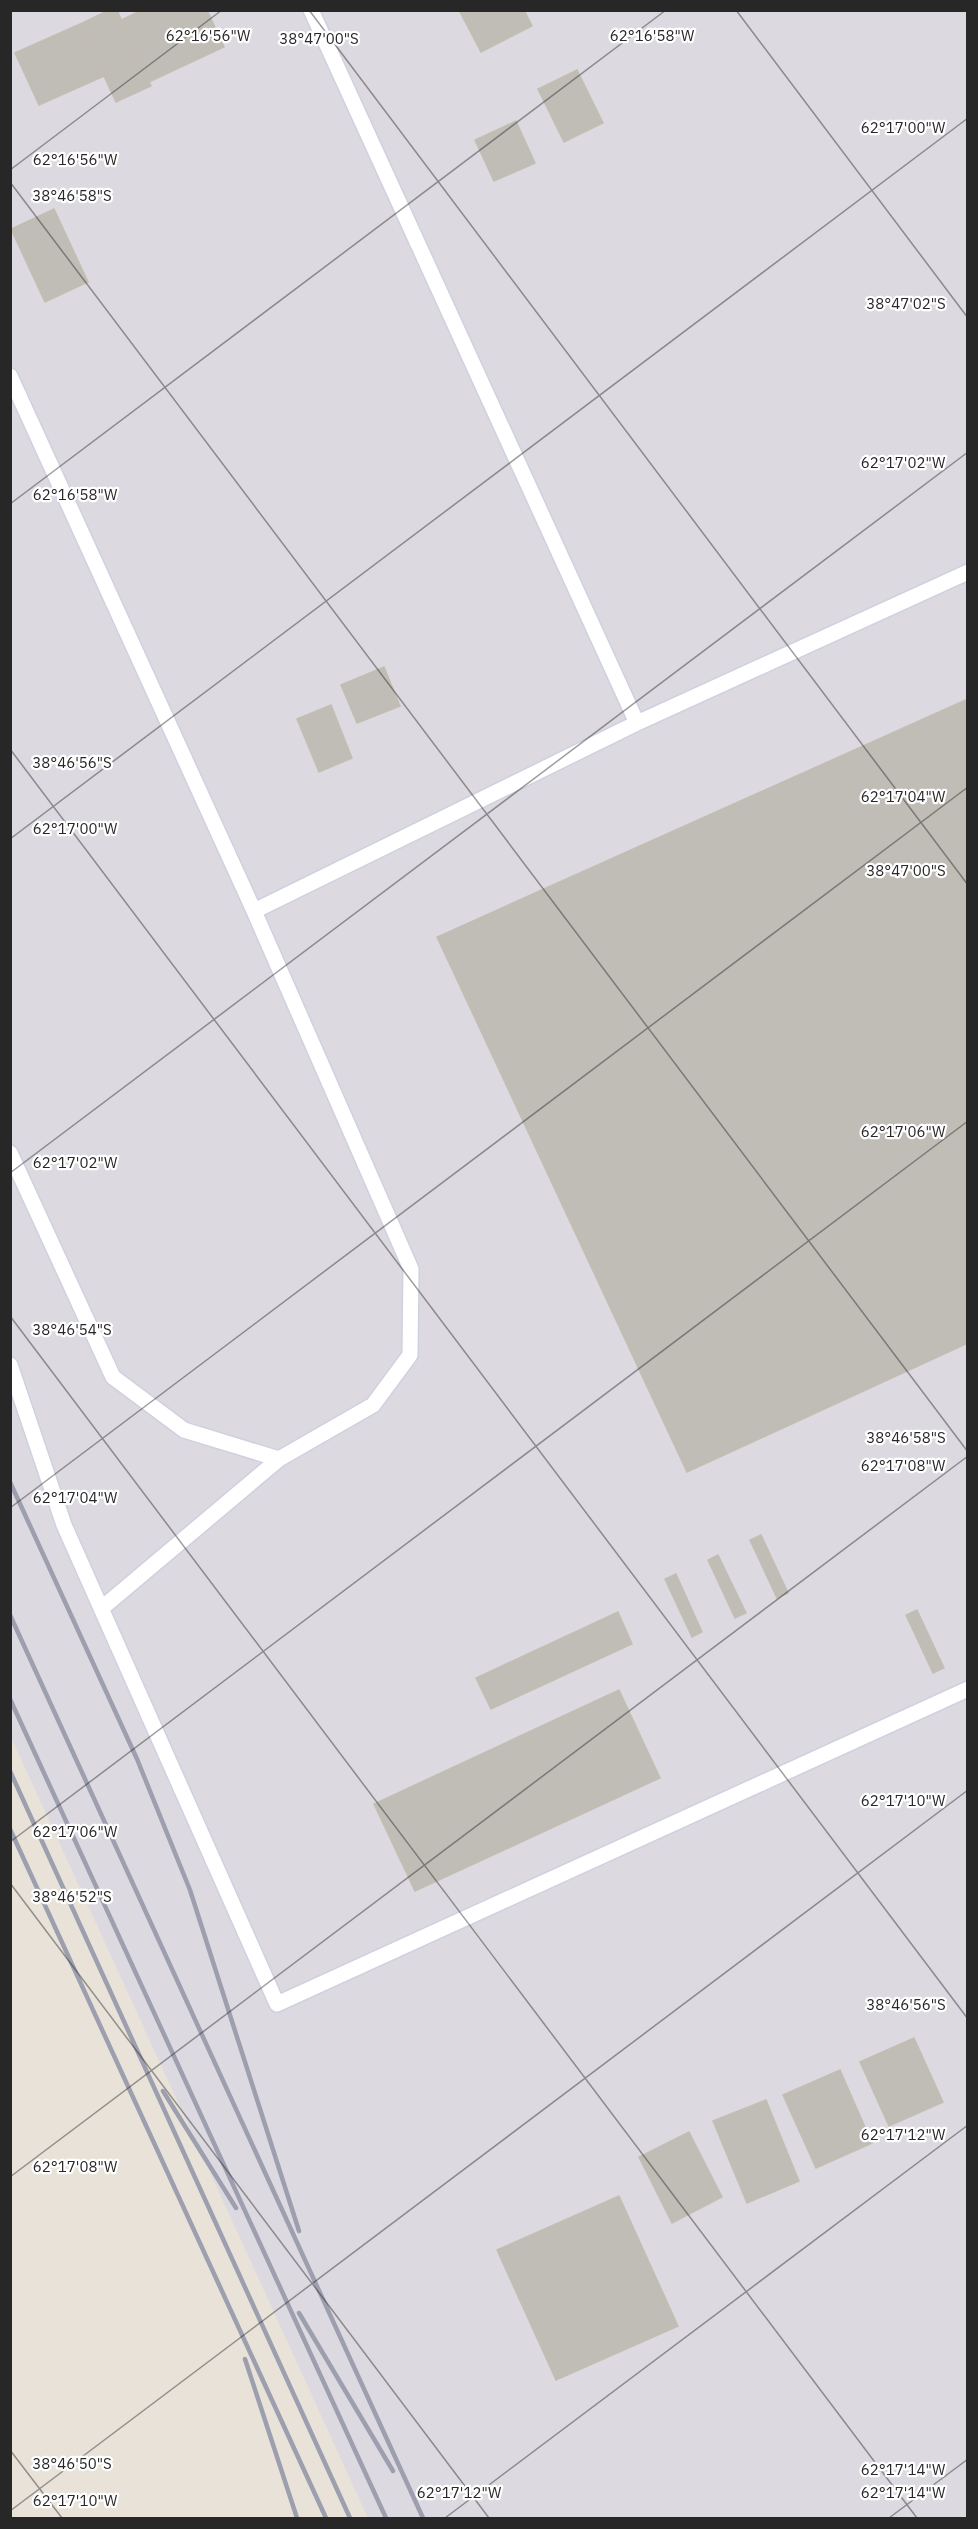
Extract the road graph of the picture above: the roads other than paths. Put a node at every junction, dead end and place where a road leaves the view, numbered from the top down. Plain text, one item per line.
1 (311, 10) edge
2 (10, 376) edge
3 (968, 572) edge
4 (637, 723) junction
5 (254, 911) junction
6 (10, 1153) edge
7 (10, 1365) edge
8 (279, 1459) junction
9 (102, 1608) junction
10 (968, 1689) edge

1 - 4 lane
2 - 5 lane
3 - 4 lane
4 - 5 lane
5 - 8 lane
6 - 8 lane
7 - 9 lane
8 - 9 lane
9 - 10 lane

